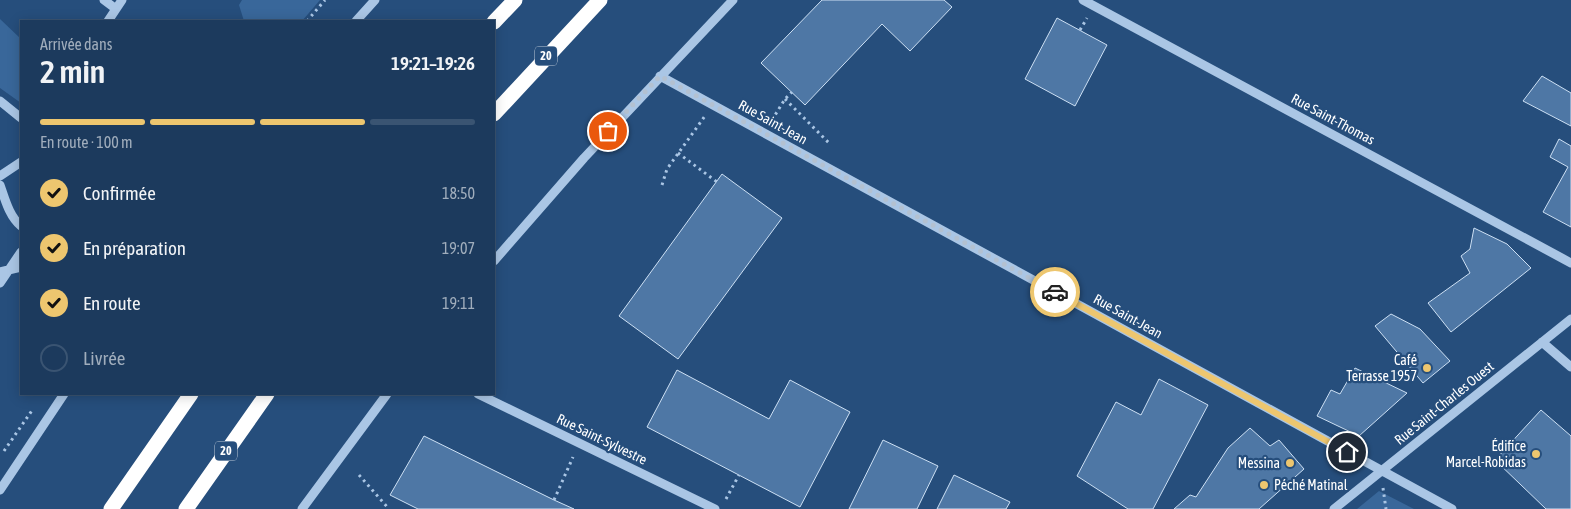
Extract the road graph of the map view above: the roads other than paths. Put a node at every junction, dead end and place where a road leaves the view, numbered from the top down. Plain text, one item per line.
1 (104, 0) edge
2 (122, 0) edge
3 (375, 0) edge
4 (515, 0) edge
5 (600, 0) edge
6 (733, 0) edge
7 (1083, 0) edge
8 (116, 9) junction
9 (109, 20) edge
10 (357, 20) edge
11 (495, 21) edge
12 (660, 76) junction
13 (0, 101) edge
14 (495, 113) edge
15 (20, 117) edge
16 (20, 163) edge
17 (0, 176) edge
18 (0, 184) edge
19 (20, 225) edge
20 (20, 253) edge
21 (495, 260) edge
22 (1571, 263) edge
23 (20, 267) edge
24 (4, 271) edge
25 (0, 283) edge
26 (1571, 319) edge
27 (1542, 342) junction
28 (1571, 367) edge
29 (63, 395) edge
30 (189, 395) edge
31 (266, 395) edge
32 (386, 395) edge
33 (480, 395) edge
34 (1381, 470) junction
35 (0, 490) edge
36 (111, 509) edge
37 (186, 509) edge
38 (302, 509) edge
39 (715, 509) edge
40 (1334, 509) edge
41 (1452, 509) edge

1 - 8 street
2 - 8 street
3 - 10 street
4 - 11 highway
5 - 14 highway, 20
6 - 12 street
7 - 22 street, Rue Saint-Thomas
8 - 9 street
12 - 21 street
12 - 34 street, Rue Saint-Jean
13 - 15 street
16 - 17 street
18 - 19 street
20 - 24 street
23 - 24 street
24 - 25 street
26 - 27 street, Rue Saint-Charles Ouest
27 - 28 street
27 - 34 street, Rue Saint-Charles Ouest
29 - 35 street
30 - 36 highway
31 - 37 highway, 20
32 - 38 street
33 - 39 street, Rue Saint-Sylvestre
34 - 40 street, Rue Saint-Charles Ouest
34 - 41 street, Rue Saint-Jean

